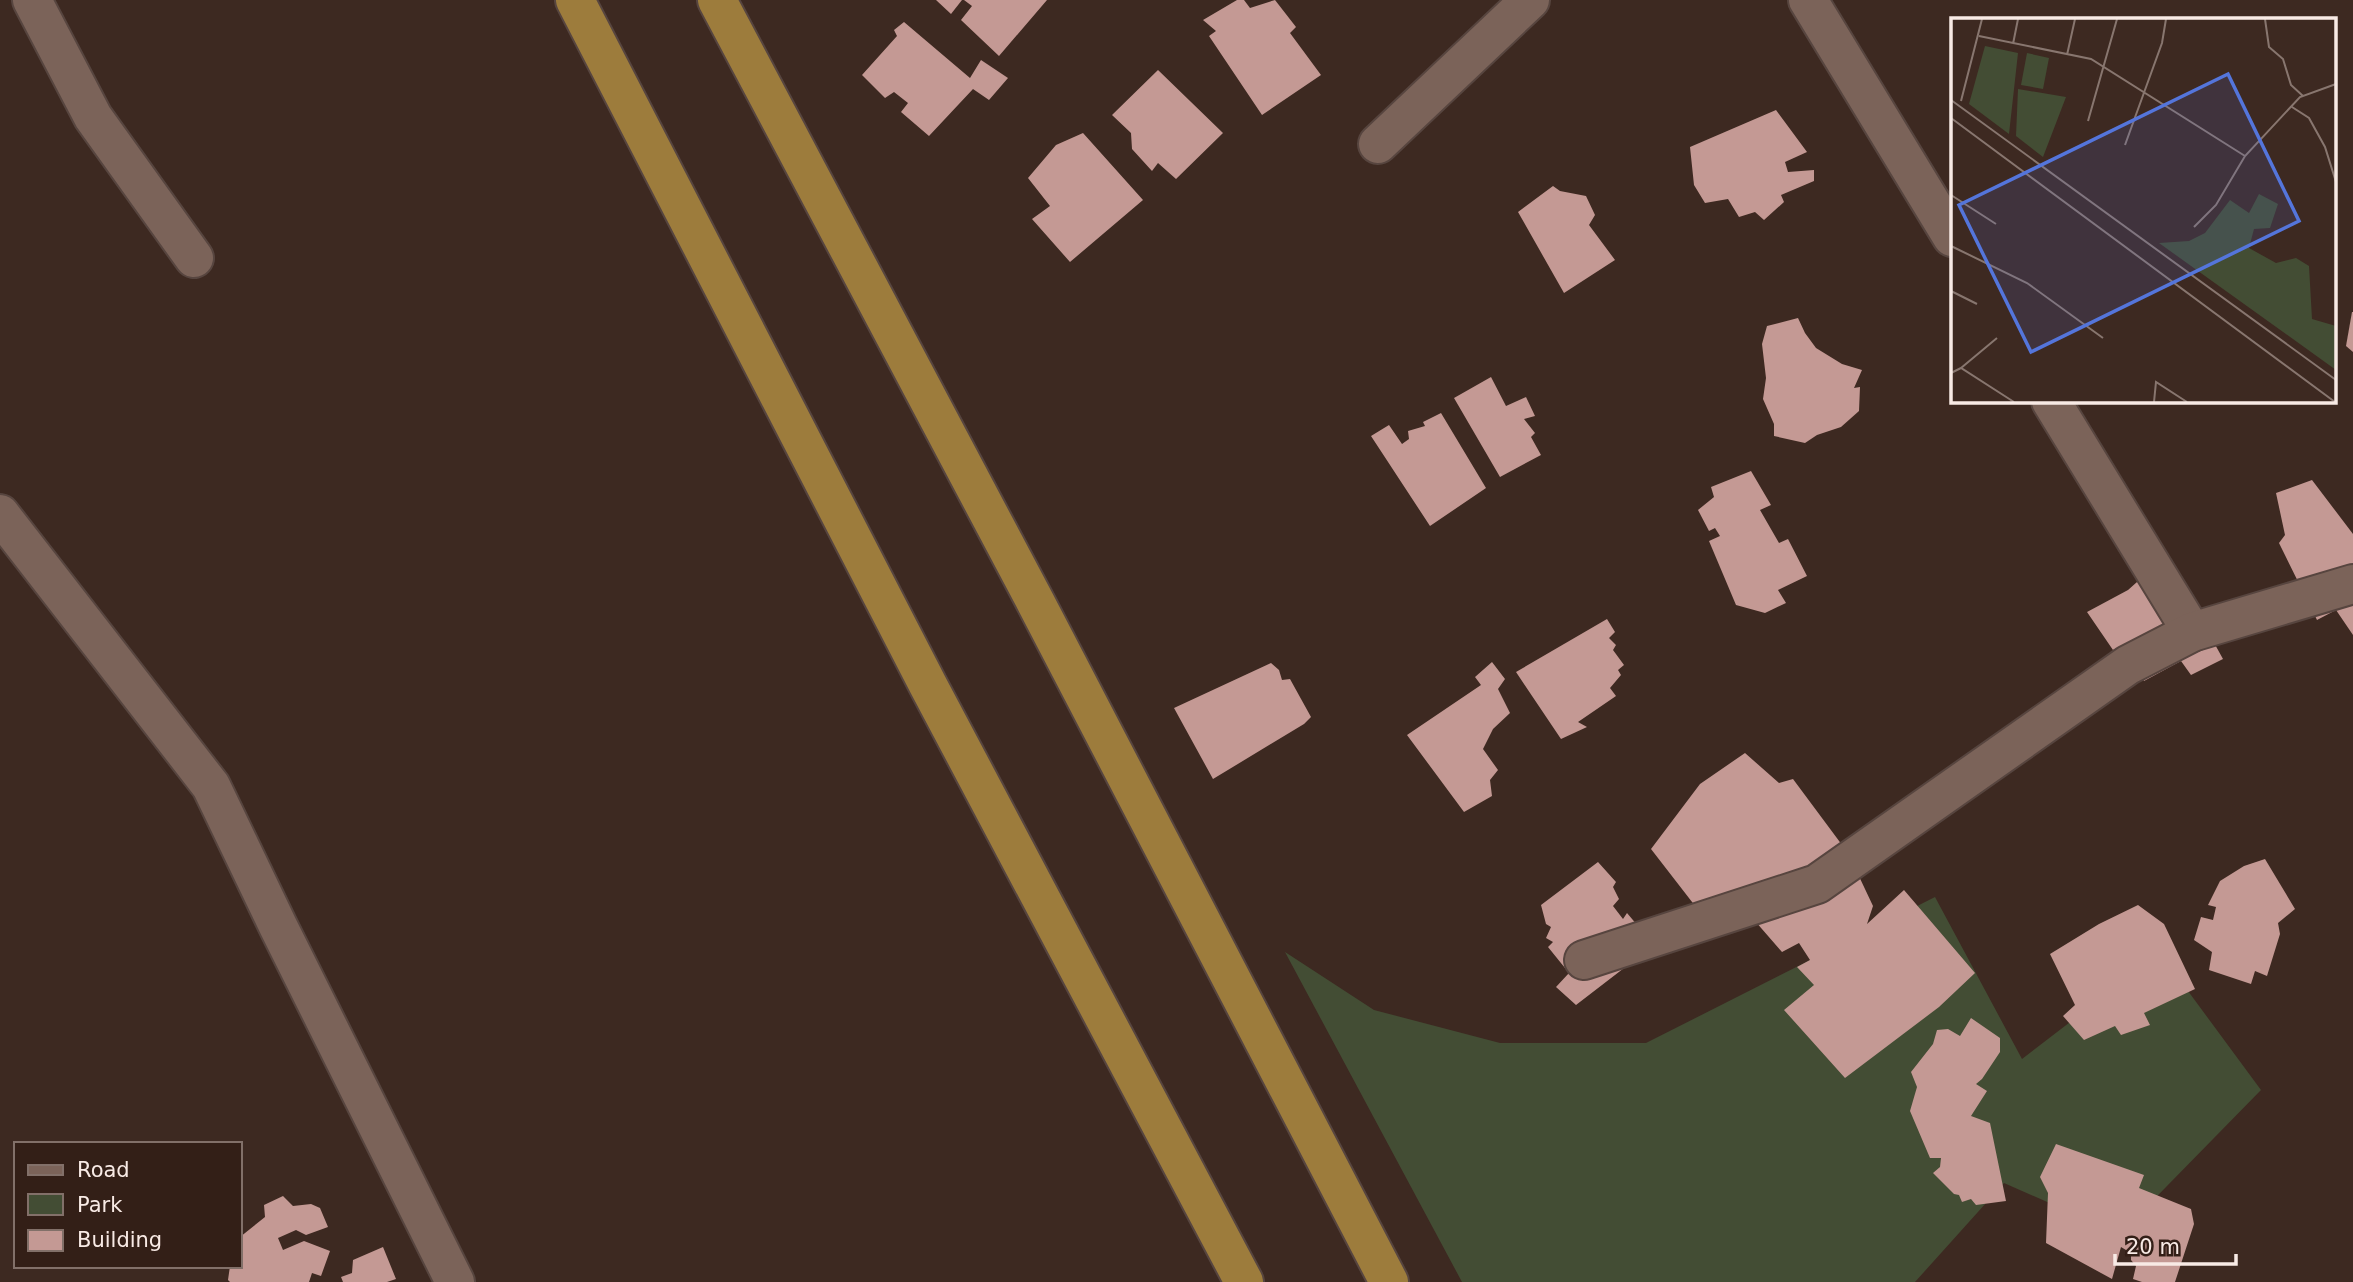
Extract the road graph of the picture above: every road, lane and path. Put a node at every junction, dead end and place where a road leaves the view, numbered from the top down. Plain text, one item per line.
1 (32, 0) edge
2 (575, 0) edge
3 (717, 0) edge
4 (1530, 0) edge
5 (1808, 0) edge
6 (1378, 144) dead end
7 (1951, 235) edge
8 (194, 258) dead end
9 (2053, 402) edge
10 (0, 514) edge
11 (2353, 584) edge
12 (2192, 632) junction
13 (1584, 960) dead end
14 (455, 1282) edge
15 (1244, 1282) edge
16 (1389, 1282) edge

1 - 8 street
2 - 15 highway
3 - 16 highway
4 - 6 street
5 - 7 street
9 - 12 street
10 - 14 street
11 - 12 street
12 - 13 street

